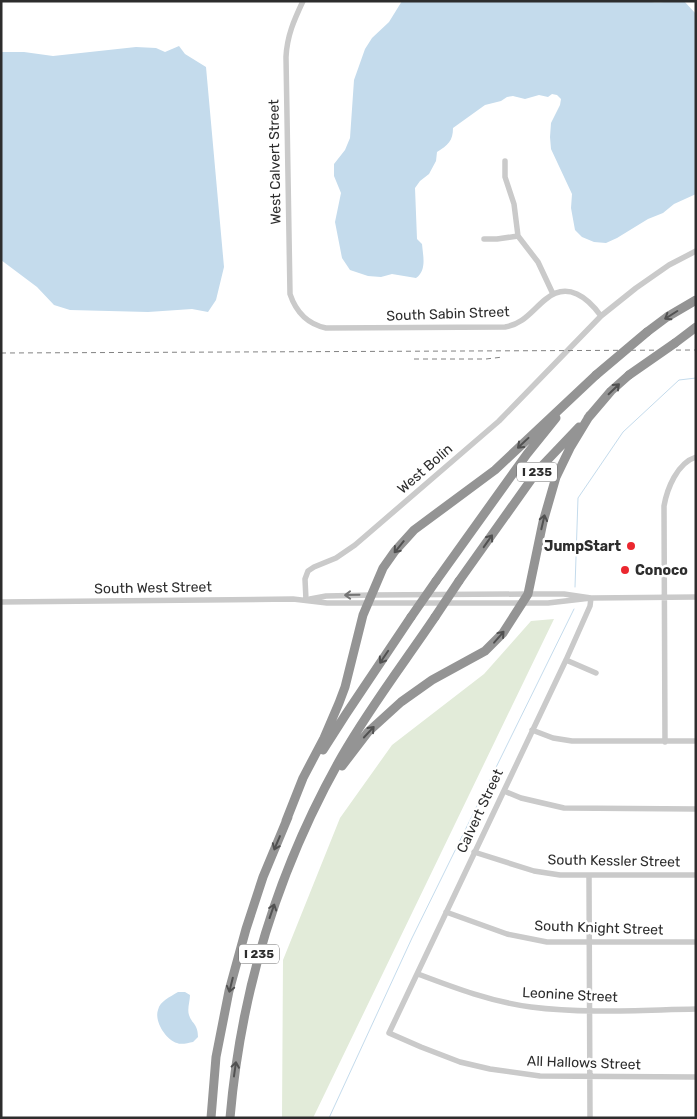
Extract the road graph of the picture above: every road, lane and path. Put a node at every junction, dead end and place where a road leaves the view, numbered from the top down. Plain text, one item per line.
1 (303, 1) edge
2 (505, 161) dead end
3 (518, 236) junction
4 (484, 239) dead end
5 (696, 251) edge
6 (553, 294) junction
7 (696, 300) edge
8 (601, 316) junction
9 (306, 320) joint
10 (696, 327) edge
11 (572, 398) junction
12 (590, 415) junction
13 (696, 457) edge
14 (372, 594) junction
15 (528, 594) junction
16 (665, 597) junction
17 (696, 597) edge
18 (591, 598) junction
19 (306, 600) junction
20 (1, 602) edge
21 (523, 603) junction
22 (368, 604) junction
23 (566, 660) junction
24 (596, 673) dead end
25 (532, 730) junction
26 (696, 741) edge
27 (665, 742) junction
28 (504, 791) junction
29 (319, 799) junction
30 (696, 809) edge
31 (286, 821) junction
32 (474, 852) junction
33 (696, 875) edge
34 (588, 876) junction
35 (446, 912) junction
36 (696, 942) edge
37 (589, 943) junction
38 (418, 974) junction
39 (696, 1009) edge
40 (589, 1011) junction
41 (389, 1033) joint
42 (590, 1077) junction
43 (696, 1077) edge
44 (211, 1118) edge
45 (230, 1118) edge
46 (590, 1118) edge

1 - 9 street, West Calvert Street
2 - 3 street
3 - 4 street
3 - 6 street
5 - 8 street
6 - 8 street
6 - 9 street, South Sabin Street
7 -> 11 highway, I 235, bridge
8 - 19 street, West Bolin
12 -> 10 highway, I 235, bridge
11 -> 14 highway
11 -> 31 highway, I 235, bridge
15 -> 12 highway
29 -> 12 highway, I 235, bridge
13 - 16 street
14 - 15 street, South West Street
14 -> 19 street, South West Street
14 - 22 highway
15 - 18 street, South West Street
15 - 21 highway
16 - 17 street, South West Street
16 - 18 street, South West Street
16 - 27 street
18 - 21 street, South West Street
18 - 23 street, Calvert Street
19 - 20 street, South West Street
19 - 22 street, South West Street
21 - 22 street, South West Street
29 -> 21 highway
22 - 31 highway
23 - 24 street
23 - 25 street, Calvert Street
25 - 27 street
25 - 28 street, Calvert Street
26 - 27 street
28 - 30 street
28 - 32 street, Calvert Street
45 -> 29 highway, I 235
31 -> 44 highway, I 235
32 - 34 street, South Kessler Street
32 - 35 street, Calvert Street
33 - 34 street, South Kessler Street
34 - 37 street
35 - 37 street, South Knight Street
35 - 38 street, Calvert Street
36 - 37 street, South Knight Street
37 - 40 street
38 - 40 street, Leonine Street
38 - 41 street, Calvert Street
39 - 40 street, Leonine Street
40 - 42 street
41 - 42 street, All Hallows Street
42 - 43 street, All Hallows Street
42 - 46 street

